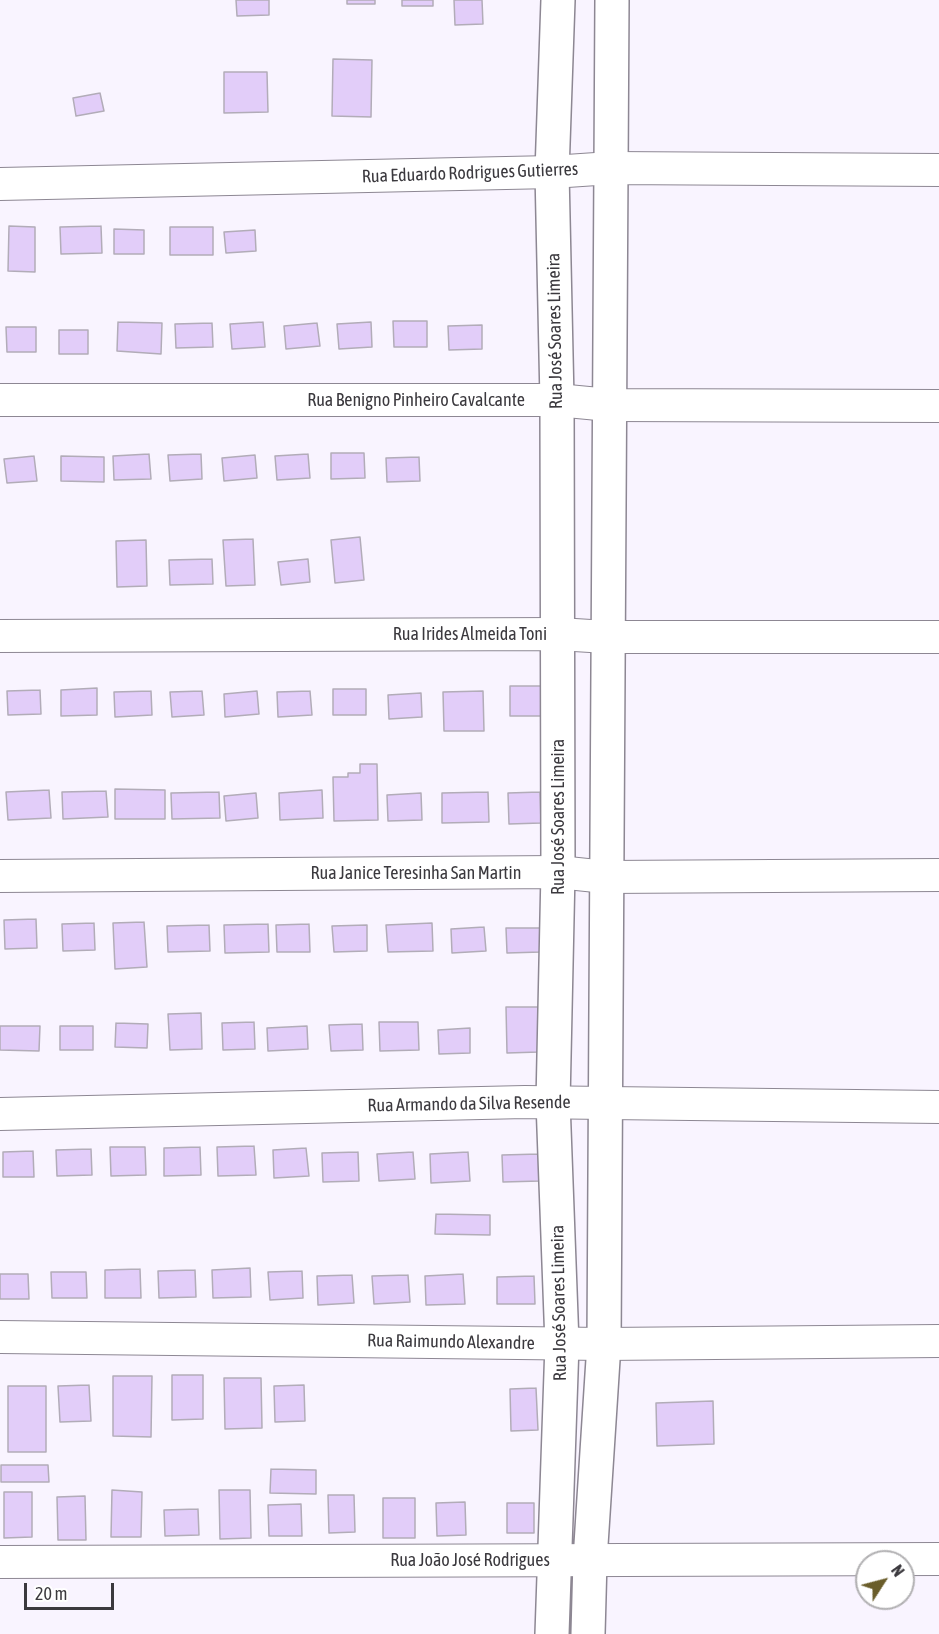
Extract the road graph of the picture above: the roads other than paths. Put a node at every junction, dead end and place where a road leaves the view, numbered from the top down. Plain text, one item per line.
1 (558, 0) edge
2 (612, 0) edge
3 (611, 168) junction
4 (939, 170) edge
5 (552, 172) junction
6 (0, 184) edge
7 (0, 400) edge
8 (556, 400) junction
9 (609, 405) junction
10 (939, 406) edge
11 (558, 634) junction
12 (0, 636) edge
13 (939, 637) edge
14 (608, 638) junction
15 (558, 872) junction
16 (939, 875) edge
17 (0, 876) edge
18 (606, 877) junction
19 (553, 1102) junction
20 (606, 1103) junction
21 (939, 1107) edge
22 (0, 1114) edge
23 (0, 1337) edge
24 (939, 1341) edge
25 (562, 1344) junction
26 (604, 1344) junction
27 (939, 1559) edge
28 (554, 1560) junction
29 (590, 1560) junction
30 (0, 1562) edge
31 (552, 1634) edge
32 (588, 1634) edge

1 - 5 street, Rua José Soares Limeira
2 - 3 street
3 - 4 street, Rua Eduardo Rodrigues Gutierres
3 - 5 street, Rua Eduardo Rodrigues Gutierres
3 - 9 street
5 - 6 street, Rua Eduardo Rodrigues Gutierres
5 - 8 street, Rua José Soares Limeira
7 - 8 street, Rua Benigno Pinheiro Cavalcante
8 - 9 street, Rua Benigno Pinheiro Cavalcante
8 - 11 street, Rua José Soares Limeira
9 - 10 street, Rua Benigno Pinheiro Cavalcante
9 - 14 street
11 - 12 street, Rua Irides Almeida Toni
11 - 14 street, Rua Irides Almeida Toni
11 - 15 street, Rua José Soares Limeira
13 - 14 street, Rua Irides Almeida Toni
14 - 18 street
15 - 17 street, Rua Janice Teresinha San Martin
15 - 18 street, Rua Janice Teresinha San Martin
15 - 19 street, Rua José Soares Limeira
16 - 18 street, Rua Janice Teresinha San Martin
18 - 20 street
19 - 20 street, Rua Armando da Silva Resende
19 - 22 street, Rua Armando da Silva Resende
19 - 25 street, Rua José Soares Limeira
20 - 21 street, Rua Armando da Silva Resende
20 - 26 street
23 - 25 street, Rua Raimundo Alexandre
24 - 26 street, Rua Raimundo Alexandre
25 - 26 street, Rua Raimundo Alexandre
25 - 28 street, Rua José Soares Limeira
26 - 29 street
27 - 29 street, Rua João José Rodrigues
28 - 29 street, Rua João José Rodrigues
28 - 30 street, Rua João José Rodrigues
28 - 31 street, Rua José Soares Limeira
29 - 32 street

